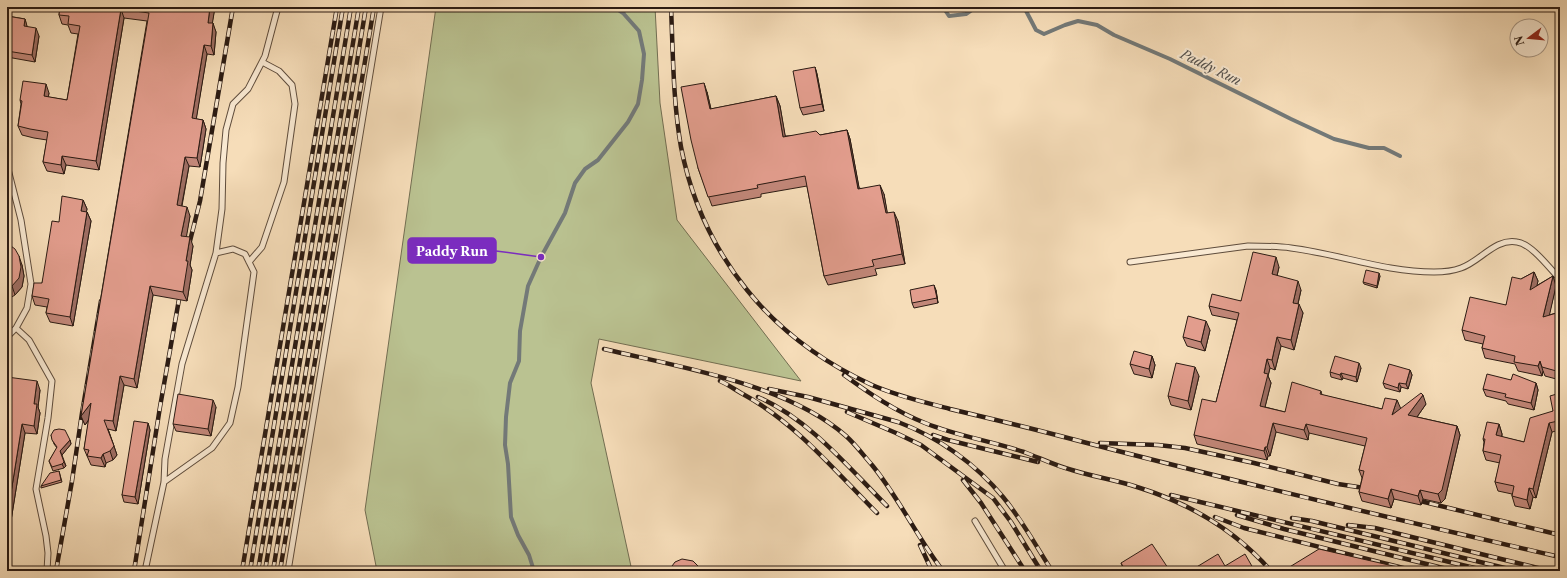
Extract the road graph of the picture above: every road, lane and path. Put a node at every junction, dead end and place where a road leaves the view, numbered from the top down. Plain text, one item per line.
1 (278, 7) edge
2 (380, 7) edge
3 (262, 62) junction
4 (7, 165) edge
5 (216, 254) junction
6 (249, 262) junction
7 (1130, 262) dead end
8 (1560, 279) edge
9 (16, 328) junction
10 (7, 337) edge
11 (164, 482) junction
12 (975, 521) dead end
13 (47, 571) edge
14 (145, 571) edge
15 (288, 571) edge
16 (1005, 571) edge

1 - 3 lane
2 - 15 lane
3 - 5 lane
3 - 6 lane
4 - 9 lane
5 - 6 lane
5 - 11 lane
6 - 11 lane
7 - 8 lane
9 - 10 lane
9 - 13 lane
11 - 14 lane
12 - 16 lane

